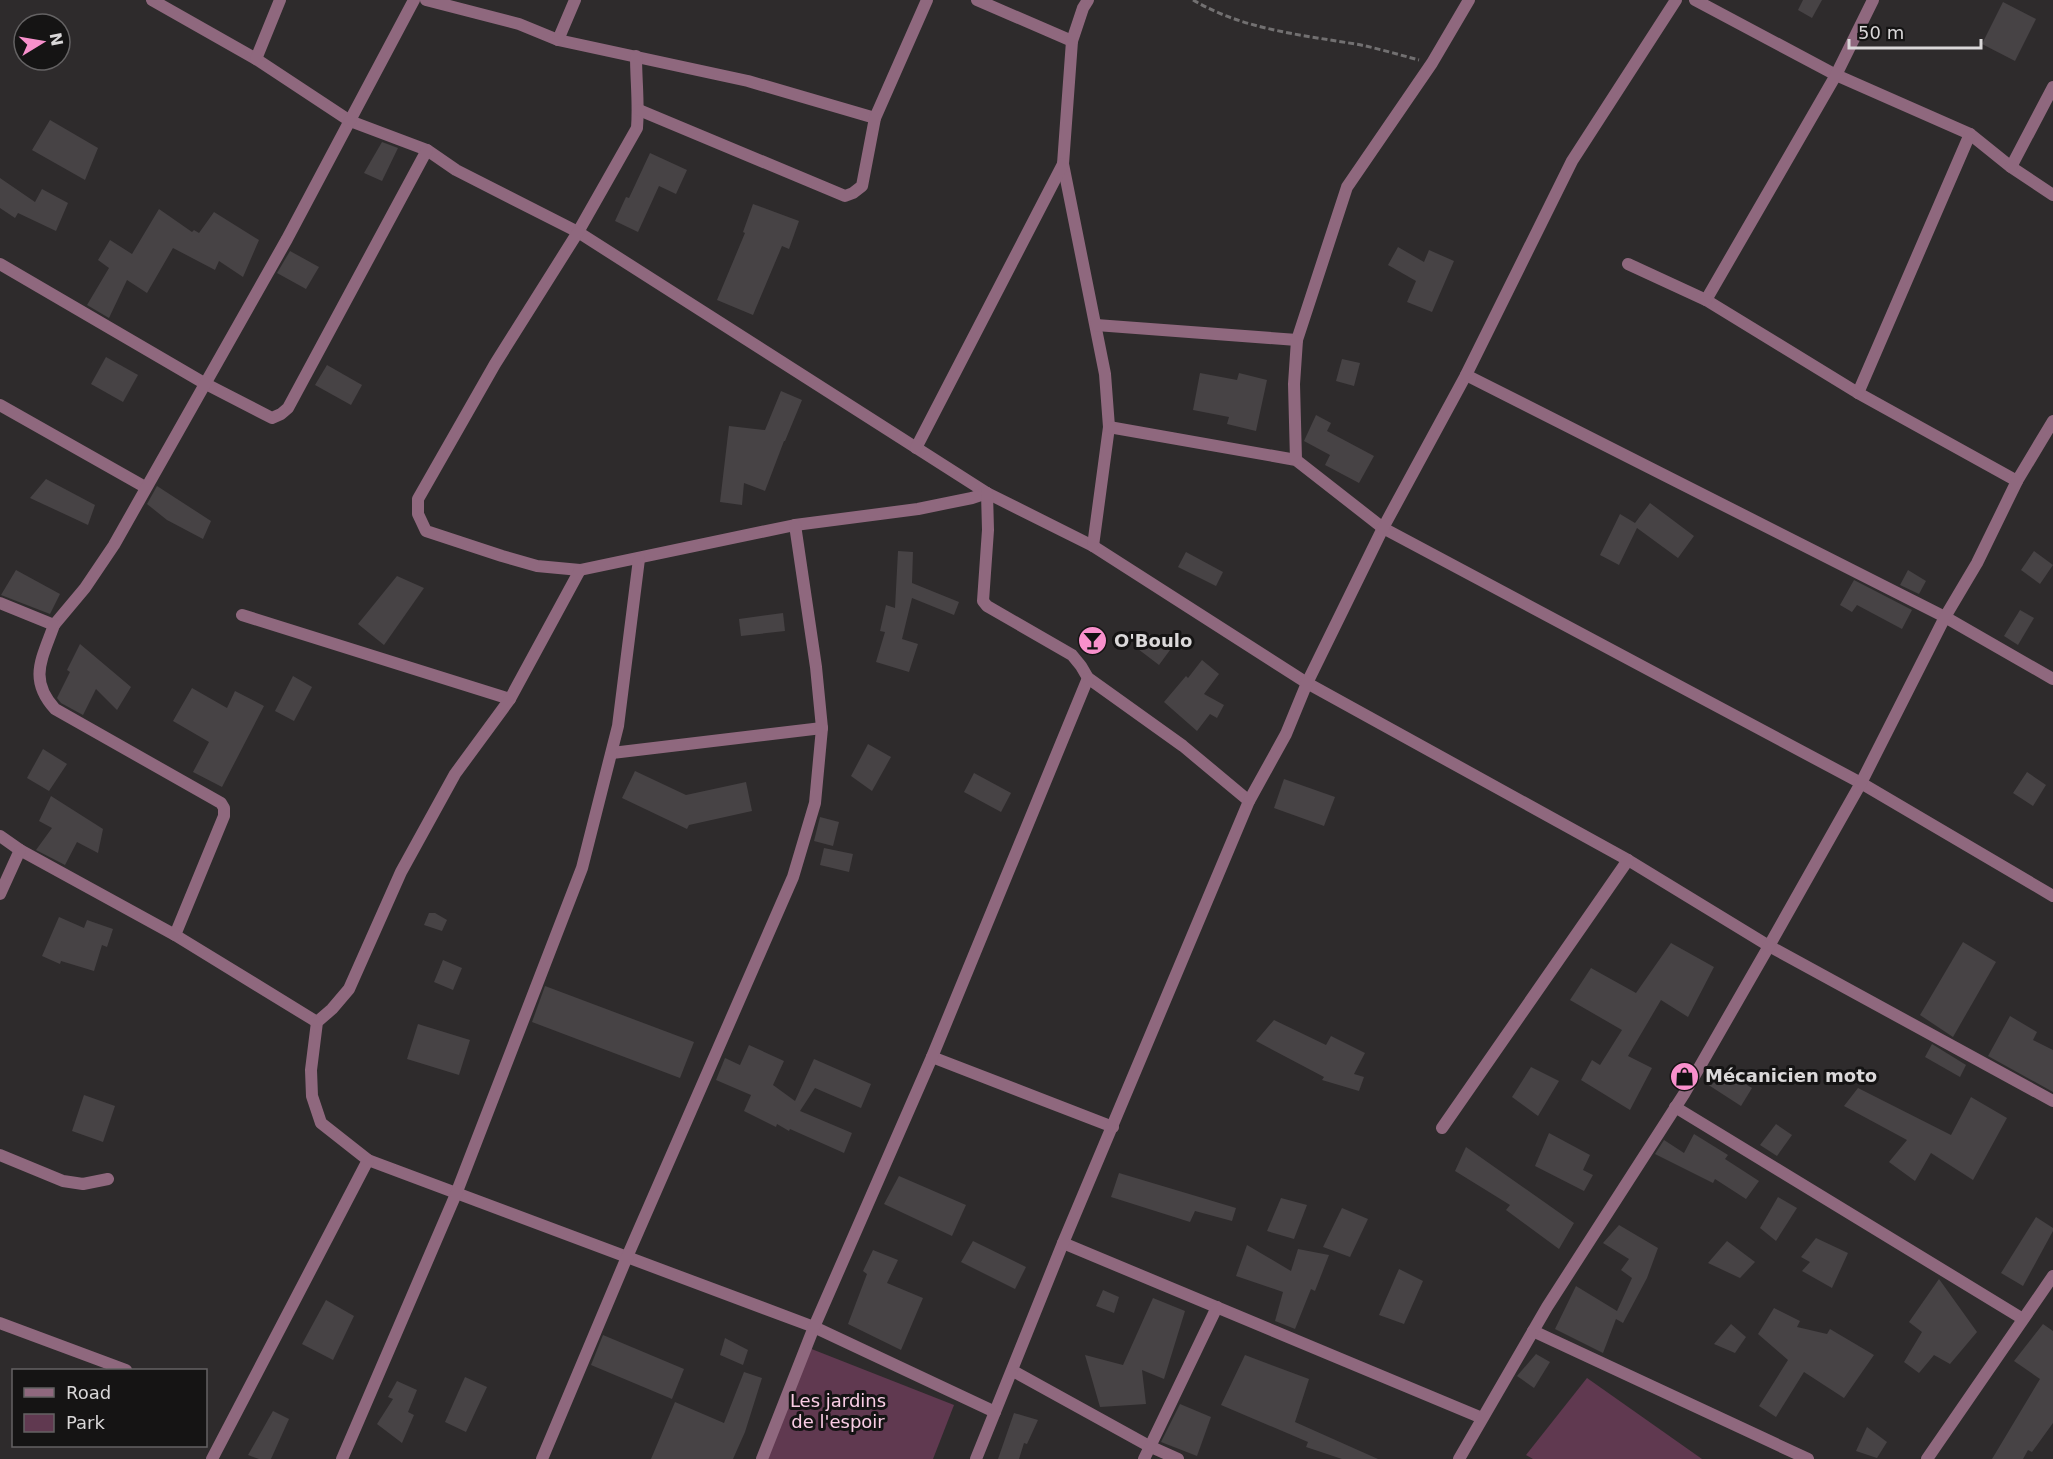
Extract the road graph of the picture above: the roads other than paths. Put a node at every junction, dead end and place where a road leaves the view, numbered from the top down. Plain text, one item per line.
1 (152, 0) edge
2 (280, 0) edge
3 (414, 0) edge
4 (426, 0) edge
5 (576, 0) edge
6 (927, 0) edge
7 (977, 0) edge
8 (1088, 0) edge
9 (1469, 0) edge
10 (1676, 0) edge
11 (1695, 0) edge
12 (1873, 0) edge
13 (558, 40) junction
14 (1072, 41) junction
15 (636, 56) junction
16 (255, 59) junction
17 (1836, 75) junction
18 (2053, 87) edge
19 (639, 110) junction
20 (875, 118) junction
21 (350, 121) junction
22 (1970, 134) junction
23 (427, 150) junction
24 (1064, 164) junction
25 (2011, 167) junction
26 (2053, 195) edge
27 (578, 232) junction
28 (0, 264) edge
29 (1628, 264) dead end
30 (1706, 300) junction
31 (1096, 325) junction
32 (1297, 340) junction
33 (1466, 375) junction
34 (204, 383) junction
35 (1858, 393) junction
36 (0, 405) edge
37 (2053, 421) edge
38 (1109, 427) junction
39 (916, 448) junction
40 (1296, 460) junction
41 (2017, 481) junction
42 (145, 487) junction
43 (987, 493) junction
44 (795, 525) junction
45 (1383, 528) junction
46 (1093, 546) junction
47 (639, 559) junction
48 (580, 570) junction
49 (0, 603) edge
50 (242, 615) dead end
51 (1945, 617) junction
52 (54, 626) junction
53 (1088, 678) junction
54 (2053, 679) edge
55 (1307, 683) junction
56 (510, 699) junction
57 (822, 728) junction
58 (612, 753) junction
59 (1861, 783) junction
60 (1249, 801) junction
61 (0, 836) edge
62 (20, 850) junction
63 (1628, 860) junction
64 (0, 894) edge
65 (2053, 896) edge
66 (175, 935) junction
67 (1769, 946) junction
68 (317, 1022) junction
69 (932, 1057) junction
70 (2053, 1101) edge
71 (1675, 1107) junction
72 (1113, 1127) junction
73 (1442, 1128) dead end
74 (0, 1155) edge
75 (368, 1160) junction
76 (108, 1179) dead end
77 (456, 1194) junction
78 (1063, 1243) junction
79 (627, 1257) junction
80 (2053, 1276) edge
81 (1217, 1307) junction
82 (2023, 1319) junction
83 (0, 1323) edge
84 (813, 1327) junction
85 (1533, 1331) junction
86 (121, 1369) edge
87 (1013, 1371) junction
88 (995, 1412) junction
89 (1482, 1418) junction
90 (1149, 1446) junction
91 (212, 1459) edge
92 (342, 1459) edge
93 (542, 1459) edge
94 (762, 1459) edge
95 (976, 1459) edge
96 (1144, 1459) edge
97 (1178, 1459) edge
98 (1459, 1459) edge
99 (1808, 1459) edge
100 (1927, 1459) edge

1 - 16 street
2 - 16 street
3 - 21 street
4 - 13 street
5 - 13 street
6 - 20 street
7 - 14 street
8 - 14 street
9 - 32 street
10 - 33 street
11 - 17 street
12 - 17 street
13 - 15 street
14 - 24 street
15 - 19 street
15 - 20 street
16 - 21 street
17 - 22 street
17 - 30 street
18 - 25 street
19 - 20 street
19 - 27 street
21 - 23 street
21 - 34 street
22 - 25 street
22 - 35 street
23 - 27 street
23 - 34 street
24 - 31 street
24 - 39 street
25 - 26 street
27 - 39 street
27 - 48 street
28 - 34 street
29 - 30 street
30 - 35 street
31 - 32 street
31 - 38 street
32 - 40 street
33 - 45 street
33 - 51 street
34 - 42 street
35 - 41 street
36 - 42 street
37 - 41 street
38 - 40 street
38 - 46 street
39 - 43 street
40 - 45 street
41 - 51 street
42 - 52 street
43 - 44 street
43 - 46 street
43 - 53 street
44 - 47 street
44 - 57 street
45 - 55 street
45 - 59 street
46 - 55 street
47 - 48 street
47 - 58 street
48 - 56 street
49 - 52 street
50 - 56 street
51 - 54 street
51 - 59 street
52 - 66 street
53 - 60 street
53 - 69 street
55 - 60 street
55 - 63 street
56 - 68 street
57 - 58 street
57 - 79 street
58 - 77 street
59 - 65 street
59 - 67 street
60 - 72 street
61 - 62 street
62 - 64 street
62 - 66 street
63 - 67 street
63 - 73 street
66 - 68 street
67 - 70 street
67 - 71 street
68 - 75 street
69 - 72 street
69 - 84 street
71 - 82 street
71 - 85 street
72 - 78 street
74 - 76 street
75 - 77 street
75 - 91 street
77 - 79 street
77 - 92 street
78 - 81 street
78 - 87 street
79 - 84 street
79 - 93 street
80 - 82 street
81 - 89 street
81 - 90 street
82 - 100 street
83 - 86 street
84 - 88 street
84 - 94 street
85 - 89 street
85 - 99 street
87 - 88 street
87 - 90 street
88 - 95 street
89 - 98 street
90 - 96 street
90 - 97 street

